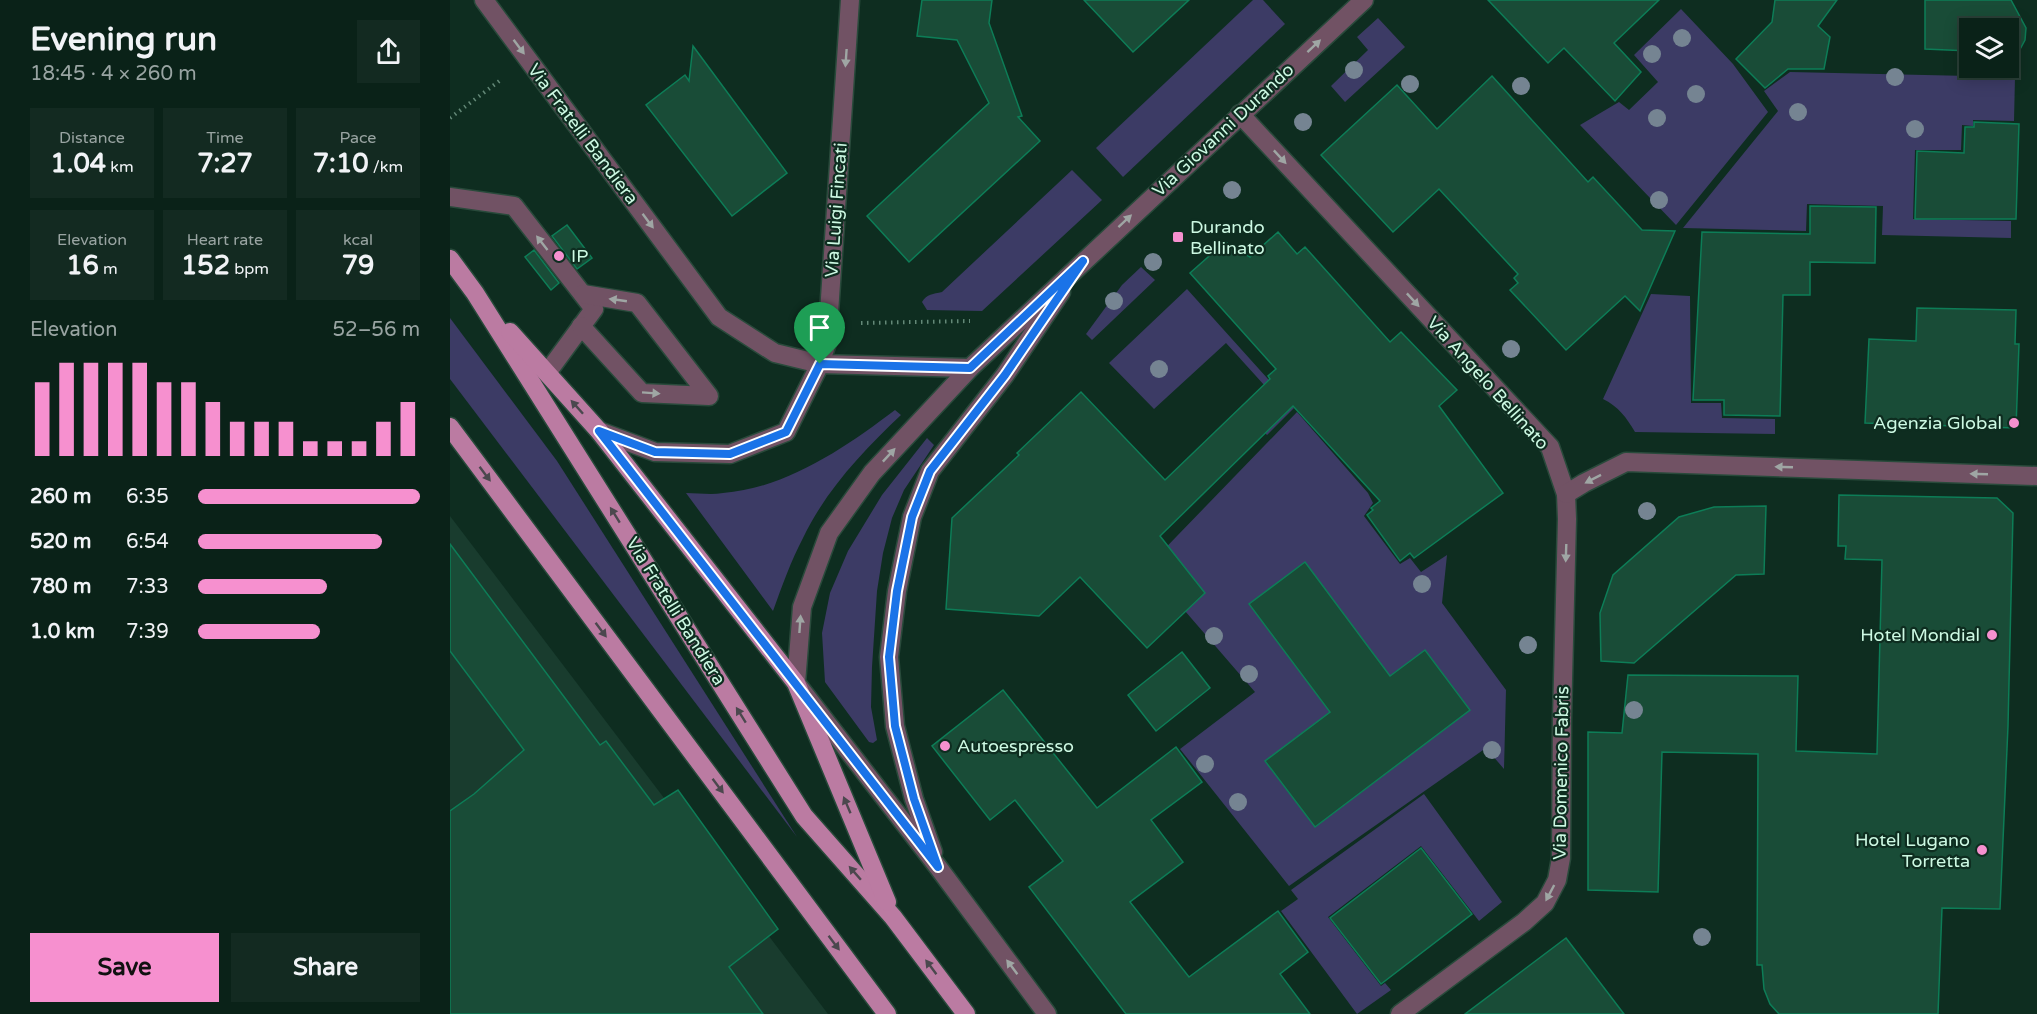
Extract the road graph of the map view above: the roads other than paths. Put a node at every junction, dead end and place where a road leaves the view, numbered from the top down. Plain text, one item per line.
1 (484, 0) edge
2 (850, 0) edge
3 (1364, 0) edge
4 (1240, 114) junction
5 (450, 196) edge
6 (450, 260) edge
7 (1083, 261) junction
8 (475, 292) junction
9 (583, 294) junction
10 (581, 326) junction
11 (820, 364) junction
12 (970, 368) junction
13 (547, 373) junction
14 (450, 427) edge
15 (599, 431) junction
16 (2037, 476) edge
17 (1566, 494) junction
18 (796, 683) junction
19 (938, 867) junction
20 (893, 917) junction
21 (887, 1014) edge
22 (966, 1014) edge
23 (1047, 1014) edge
24 (1400, 1014) edge

1 -> 11 street, Via Fratelli Bandiera
2 -> 11 street, Via Luigi Fincati
4 -> 3 street, Via Giovanni Durando
7 -> 4 street, Via Giovanni Durando
4 -> 17 street, Via Angelo Bellinato
9 -> 5 street
6 - 8 main road, Via Fratelli Bandiera
7 - 12 street, Via Giovanni Durando
7 - 19 street, Via Giovanni Durando
8 - 13 main road, Via Fratelli Bandiera
20 -> 8 main road, Via Fratelli Bandiera
9 - 10 street
10 -> 9 street
10 - 13 street
11 - 12 street, Via Fratelli Bandiera
11 - 15 street, Via Luigi Fincati
18 -> 12 street, Via Giovanni Durando
15 -> 13 main road, Via Fratelli Bandiera
14 -> 21 main road
15 - 18 main road, Via Fratelli Bandiera
16 -> 17 street
17 -> 24 street, Via Domenico Fabris
18 - 19 street, Via Fratelli Bandiera
20 -> 18 main road, Via Fratelli Bandiera
23 -> 19 street, Via Fratelli Bandiera
22 -> 20 main road, Via Fratelli Bandiera

